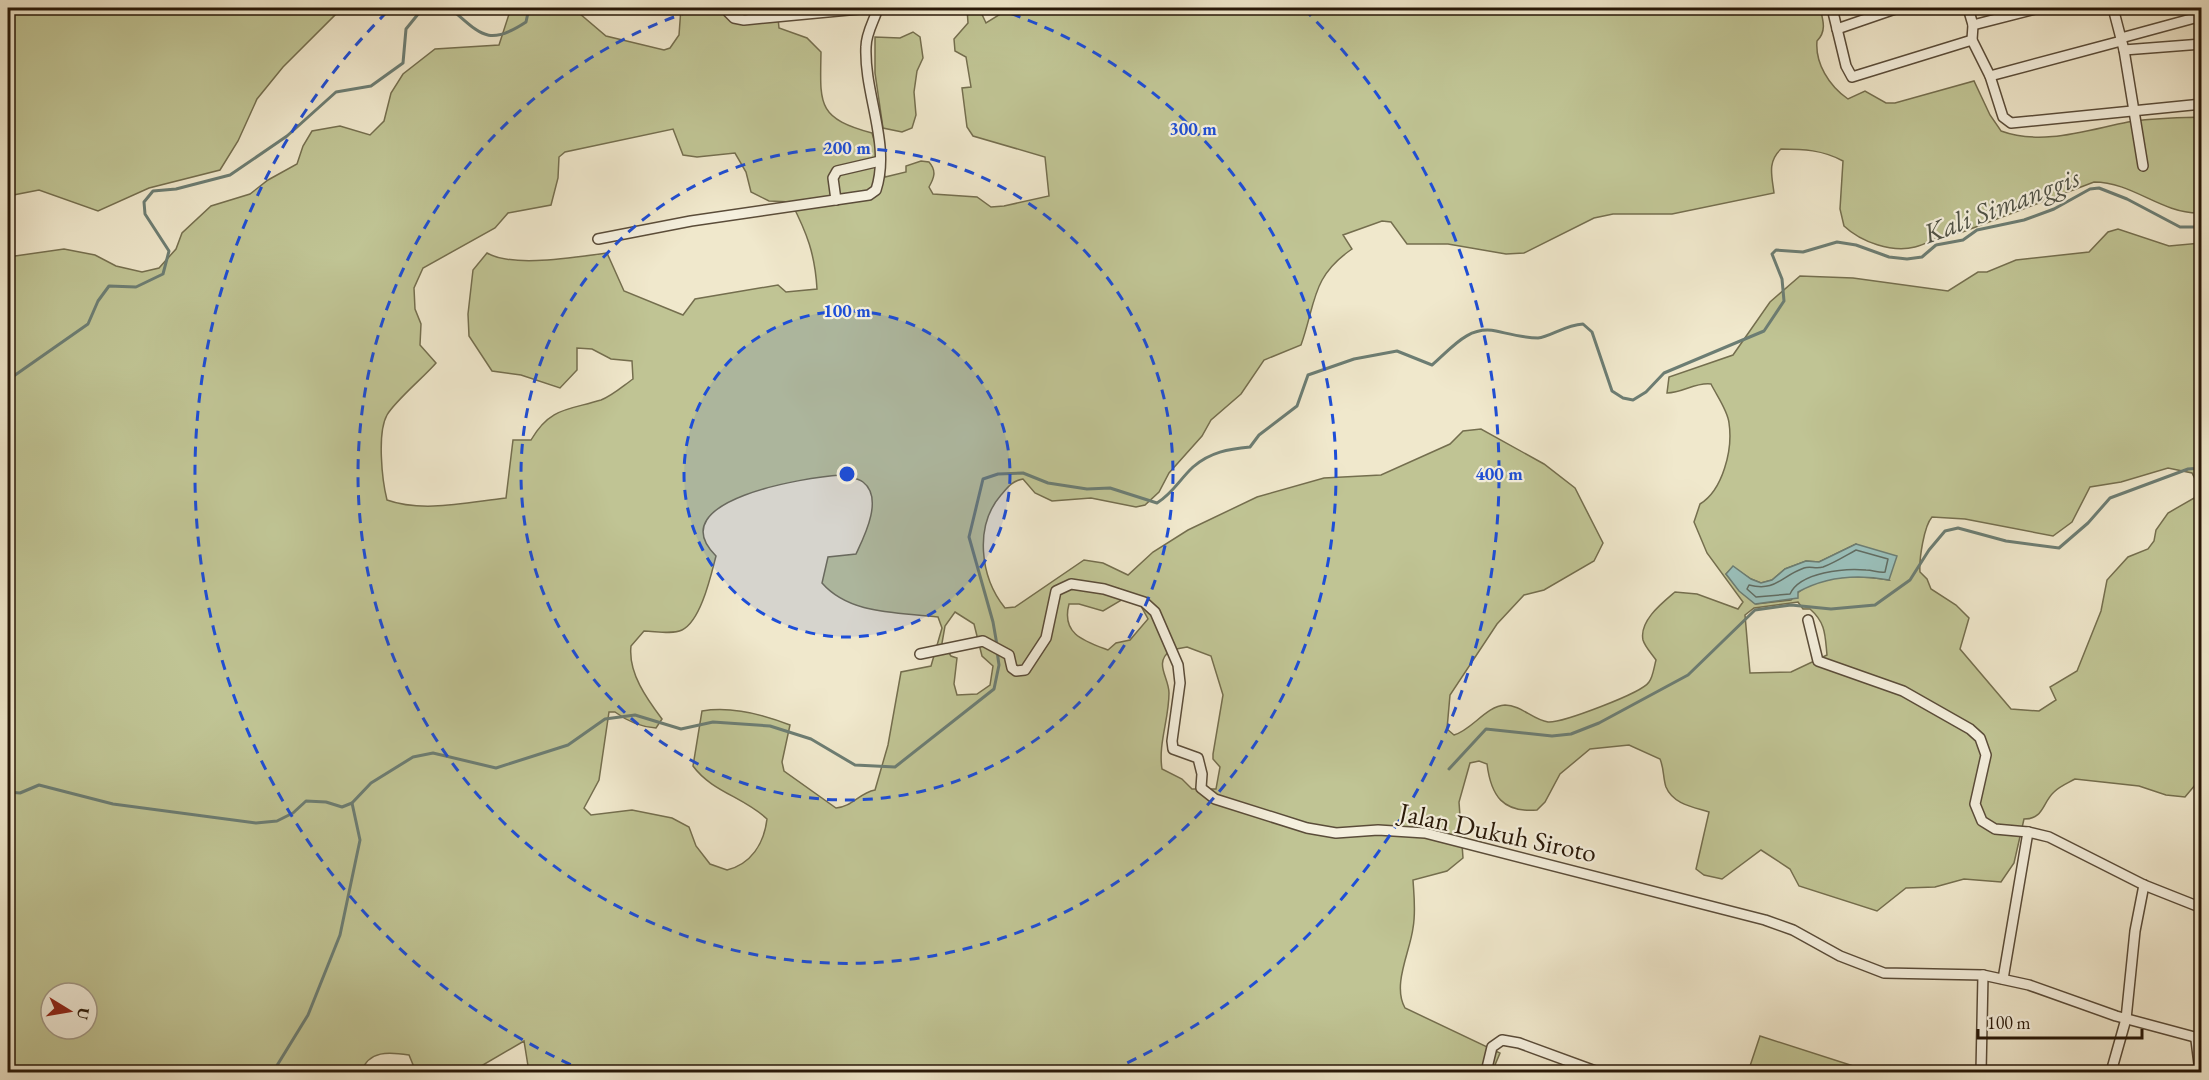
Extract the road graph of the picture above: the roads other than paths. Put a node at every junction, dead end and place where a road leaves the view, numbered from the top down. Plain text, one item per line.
1 (728, 8) edge
2 (870, 8) edge
3 (878, 8) edge
4 (1832, 8) edge
5 (1898, 8) edge
6 (1968, 8) edge
7 (2039, 8) edge
8 (2114, 8) edge
9 (2202, 16) edge
10 (1973, 25) junction
11 (1837, 29) junction
12 (1972, 40) junction
13 (2122, 43) junction
14 (2202, 44) edge
15 (1990, 76) junction
16 (2202, 104) edge
17 (2133, 109) junction
18 (880, 161) junction
19 (2143, 166) dead end
20 (836, 200) junction
21 (598, 240) dead end
22 (1808, 620) dead end
23 (920, 654) dead end
24 (2028, 832) junction
25 (2144, 885) junction
26 (2202, 908) edge
27 (1983, 975) junction
28 (2003, 979) junction
29 (2126, 1019) junction
30 (2199, 1040) edge
31 (1486, 1072) edge
32 (1598, 1072) edge
33 (1981, 1072) edge
34 (2111, 1072) edge
35 (2200, 1072) edge

1 - 2 street
3 - 18 street
4 - 11 street
5 - 11 street
6 - 10 street
7 - 10 street
8 - 13 street
9 - 13 street
10 - 12 street
11 - 12 street
12 - 15 street
13 - 14 street
13 - 15 street
13 - 17 street
15 - 17 street
16 - 17 street
17 - 19 street
18 - 20 street
18 - 20 street
20 - 21 street
22 - 24 street
23 - 27 street, Jalan Dukuh Siroto
24 - 25 street
24 - 28 street
25 - 26 street
25 - 29 street
27 - 28 street, Jalan Dukuh Siroto
27 - 33 street
28 - 29 street, Jalan Dukuh Siroto
29 - 30 street, Jalan Dukuh Siroto
29 - 34 street
30 - 35 street, Jalan Dukuh Siroto
31 - 32 street

